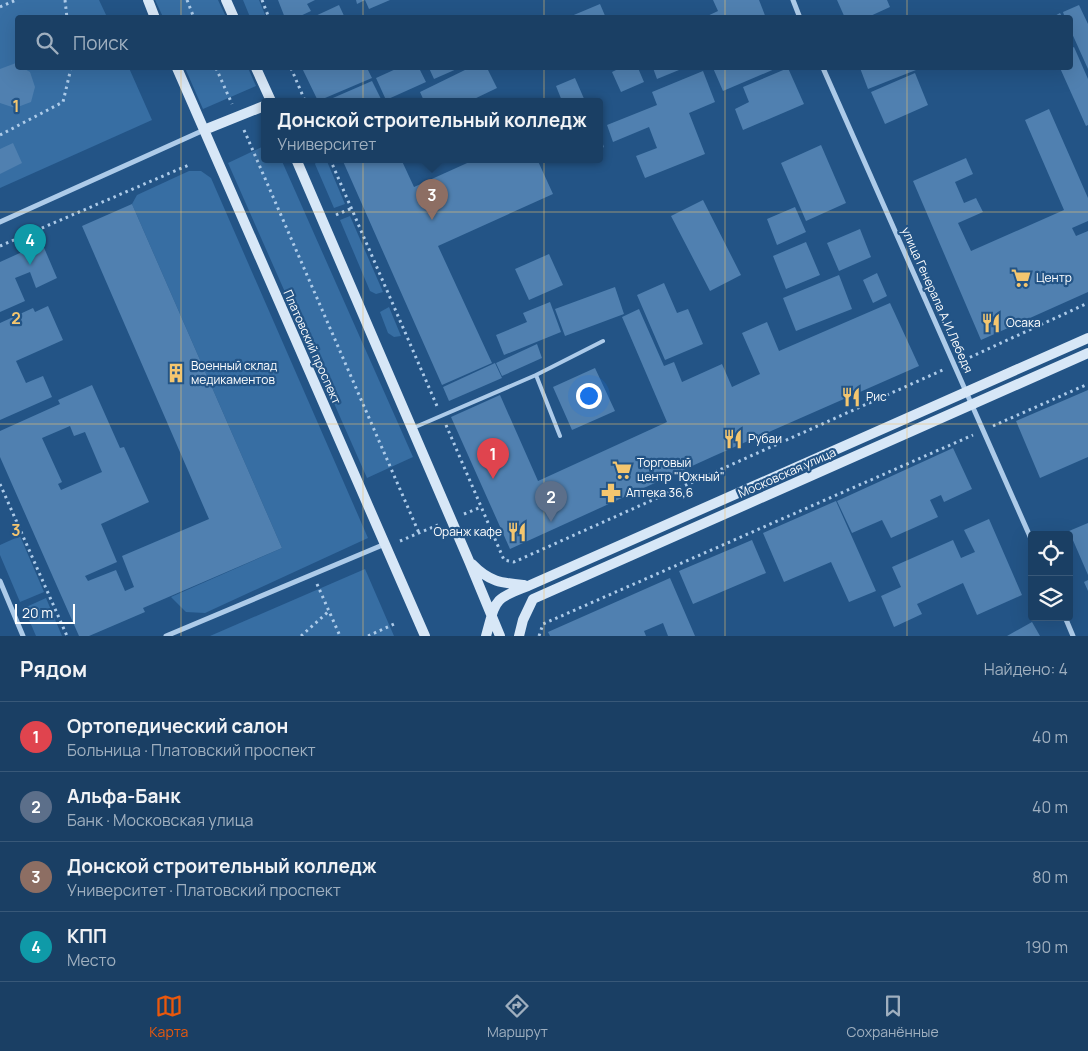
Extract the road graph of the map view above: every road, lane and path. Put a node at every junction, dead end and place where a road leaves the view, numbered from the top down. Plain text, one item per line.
1 (16, 0) edge
2 (65, 0) edge
3 (148, 0) edge
4 (187, 0) edge
5 (226, 0) edge
6 (262, 0) edge
7 (792, 0) edge
8 (0, 7) edge
9 (67, 15) edge
10 (155, 15) edge
11 (193, 15) edge
12 (233, 15) edge
13 (268, 15) edge
14 (799, 15) edge
15 (71, 70) edge
16 (178, 70) edge
17 (217, 70) edge
18 (257, 70) edge
19 (292, 70) edge
20 (823, 70) edge
21 (270, 98) edge
22 (305, 98) edge
23 (261, 107) edge
24 (238, 116) junction
25 (204, 130) junction
26 (0, 135) edge
27 (298, 163) edge
28 (332, 163) edge
29 (191, 164) dead end
30 (0, 222) edge
31 (0, 246) edge
32 (1088, 303) edge
33 (1088, 338) edge
34 (603, 341) dead end
35 (1088, 353) edge
36 (955, 364) junction
37 (536, 375) junction
38 (1088, 384) edge
39 (967, 392) junction
40 (972, 405) junction
41 (442, 416) junction
42 (412, 429) junction
43 (984, 430) junction
44 (560, 436) dead end
45 (0, 484) edge
46 (1028, 532) edge
47 (419, 533) dead end
48 (385, 544) junction
49 (469, 561) junction
50 (0, 581) edge
51 (317, 584) dead end
52 (528, 586) junction
53 (329, 611) junction
54 (492, 616) junction
55 (1067, 621) edge
56 (394, 624) dead end
57 (23, 636) edge
58 (67, 636) edge
59 (166, 636) edge
60 (301, 636) edge
61 (340, 636) edge
62 (368, 636) edge
63 (425, 636) edge
64 (486, 636) edge
65 (500, 636) edge
66 (519, 636) edge
67 (539, 636) edge
68 (1073, 636) edge

1 - 8 path
2 - 9 path
3 - 10 main road
4 - 11 path
5 - 12 main road
6 - 13 path
7 - 14 street
15 - 26 path
16 - 25 main road, Платовский проспект
17 - 24 path
18 - 21 main road
19 - 22 path
20 - 36 street, улица Генерала А.И.Лебедя
23 - 24 main road
24 - 25 main road
24 - 47 path
25 - 30 street
25 - 48 main road, Платовский проспект
27 - 42 main road
28 - 41 path
29 - 31 path
32 - 36 path
33 - 39 main road, Московская улица
34 - 37 lane
35 - 40 main road, Московская улица
36 - 39 street, улица Генерала А.И.Лебедя
36 - 41 path
37 - 41 lane
37 - 44 lane
38 - 43 path
39 - 40 street, улица Генерала А.И.Лебедя
39 - 52 main road, Московская улица
40 - 43 street, улица Генерала А.И.Лебедя
40 - 66 main road, Московская улица
41 - 42 lane
42 - 49 main road
43 - 46 street, улица Генерала А.И.Лебедя
43 - 67 path
45 - 58 path
48 - 59 street
48 - 63 main road, Платовский проспект
49 - 52 main road
49 - 54 main road
50 - 57 street
51 - 53 path
52 - 54 main road, Московская улица
53 - 60 path
53 - 61 path
54 - 64 main road, Московская улица
54 - 65 main road
55 - 68 street
56 - 62 path

